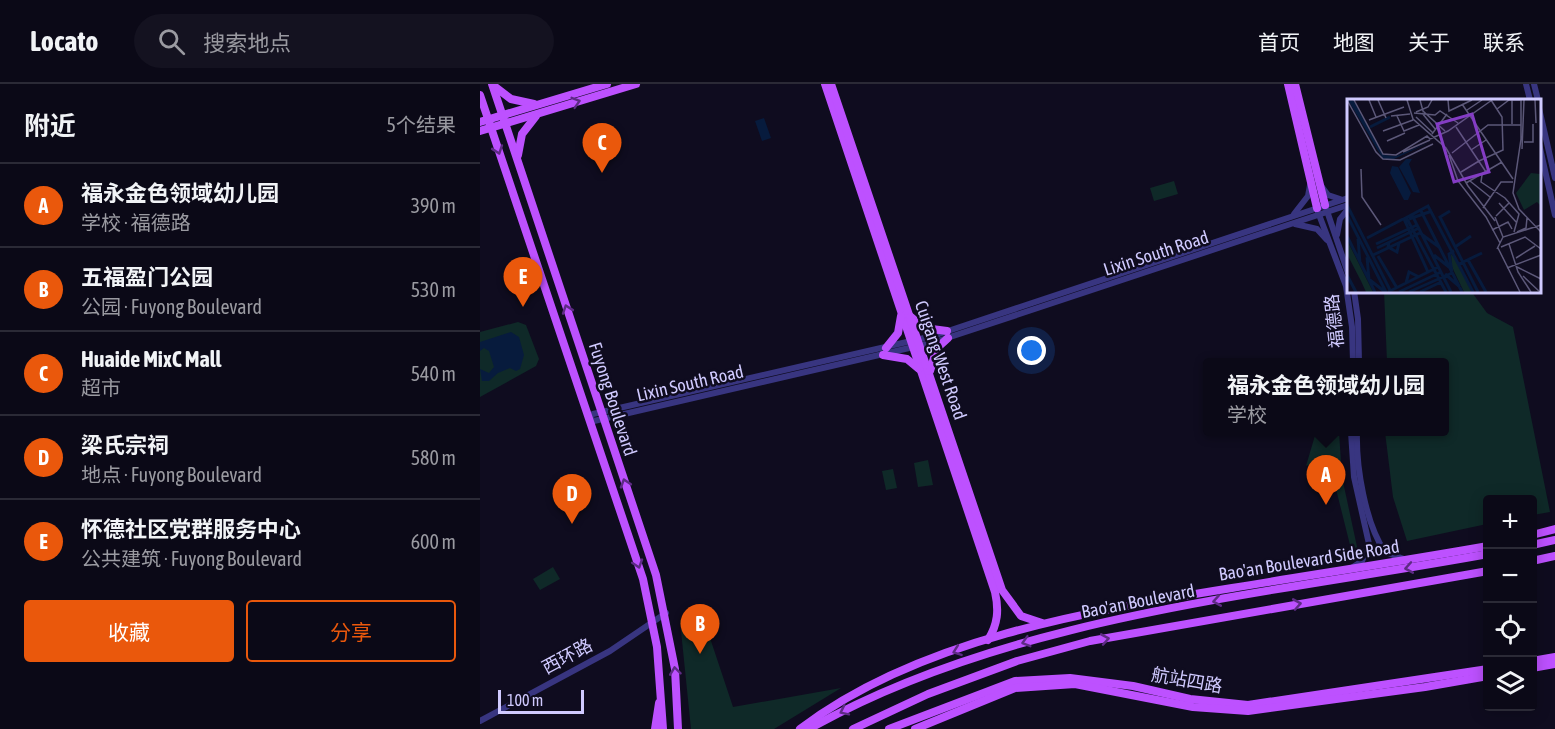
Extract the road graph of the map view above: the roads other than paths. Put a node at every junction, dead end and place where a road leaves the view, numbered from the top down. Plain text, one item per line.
1 (493, 84) edge
2 (607, 84) edge
3 (636, 84) edge
4 (825, 84) edge
5 (831, 84) edge
6 (1288, 84) edge
7 (1295, 84) edge
8 (1526, 84) edge
9 (1534, 84) edge
10 (480, 95) edge
11 (1530, 99) edge
12 (1537, 99) edge
13 (542, 108) junction
14 (1540, 115) edge
15 (504, 120) junction
16 (486, 123) edge
17 (480, 131) edge
18 (1543, 135) edge
19 (1540, 146) edge
20 (519, 165) junction
21 (1308, 172) junction
22 (1555, 178) edge
23 (1320, 184) junction
24 (1347, 202) edge
25 (1347, 202) edge
26 (1347, 204) edge
27 (1322, 210) junction
28 (1555, 215) edge
29 (1283, 223) junction
30 (1334, 244) junction
31 (1347, 271) edge
32 (1354, 292) edge
33 (901, 312) junction
34 (910, 315) junction
35 (948, 335) junction
36 (916, 344) junction
37 (885, 351) junction
38 (1353, 358) edge
39 (1359, 358) edge
40 (926, 375) junction
41 (603, 415) junction
42 (589, 418) junction
43 (1351, 436) edge
44 (1356, 436) edge
45 (1374, 529) junction
46 (1555, 529) edge
47 (1366, 531) junction
48 (1537, 534) edge
49 (1555, 540) edge
50 (1537, 544) edge
51 (1483, 551) edge
52 (1483, 552) edge
53 (1555, 556) edge
54 (1411, 559) junction
55 (1537, 560) edge
56 (1348, 569) junction
57 (1483, 572) edge
58 (666, 613) junction
59 (653, 623) junction
60 (1046, 623) junction
61 (988, 640) junction
62 (1555, 657) edge
63 (1537, 660) edge
64 (1555, 664) edge
65 (1537, 667) edge
66 (1483, 670) edge
67 (1483, 677) edge
68 (661, 684) junction
69 (480, 721) edge
70 (655, 729) edge
71 (663, 729) edge
72 (679, 729) edge
73 (800, 729) edge
74 (809, 729) edge
75 (853, 729) edge
76 (889, 729) edge
77 (915, 729) edge

1 - 13 main road
1 - 15 main road, Fuyong Boulevard
2 - 13 main road
13 -> 3 main road
4 - 33 main road, Cuigang West Road
5 - 34 main road, Cuigang West Road
6 - 21 main road
7 - 23 main road
8 - 11 street
9 - 12 street
10 - 16 main road, Fuyong Boulevard
13 - 15 main road
13 - 20 main road
14 - 18 street
15 - 16 main road
15 - 20 main road, Fuyong Boulevard
16 - 17 main road
16 -> 42 main road, Fuyong Boulevard
18 - 22 street
19 - 28 street
41 -> 20 main road, Fuyong Boulevard
21 - 27 main road
21 - 29 street
23 - 24 street
23 - 27 main road
25 - 27 street, Lixin South Road
26 - 30 street
27 - 29 street, Lixin South Road
27 - 30 street, 福德路
29 - 30 street
29 - 35 street, Lixin South Road
30 - 31 street, 福德路
30 - 38 street, 福德路
32 - 39 street, 福德路
33 - 36 main road, Cuigang West Road
33 - 37 main road
34 - 35 main road
34 - 36 main road, Cuigang West Road
35 - 36 street, Lixin South Road
35 - 40 main road
36 - 37 street, Lixin South Road
36 - 40 main road, Cuigang West Road
37 - 40 main road
37 - 41 street, Lixin South Road
40 - 60 main road, Cuigang West Road
40 - 61 main road, Cuigang West Road
41 - 42 street, Lixin South Road
58 -> 41 main road, Fuyong Boulevard
42 -> 59 main road, Fuyong Boulevard
43 - 47 street
44 - 45 street
45 - 47 street
45 - 54 street
46 - 48 main road
47 - 56 street
49 - 50 main road
51 - 54 main road, Bao'an Boulevard Side Road
52 -> 74 main road, Bao'an Boulevard
53 - 55 main road
54 - 56 main road, Bao'an Boulevard Side Road
56 - 60 main road, Bao'an Boulevard Side Road
75 -> 57 main road, Bao'an Boulevard
58 - 59 street, 西环路
72 -> 58 main road, Fuyong Boulevard
59 - 68 main road, Fuyong Boulevard
59 - 69 street, 西环路
60 - 61 main road, Bao'an Boulevard Side Road
61 -> 73 main road, Bao'an Boulevard Side Road
62 - 63 main road
64 - 65 main road
66 - 76 main road, 航站四路
67 - 77 main road, 航站四路
68 - 70 main road
68 - 71 main road, Fuyong Boulevard

